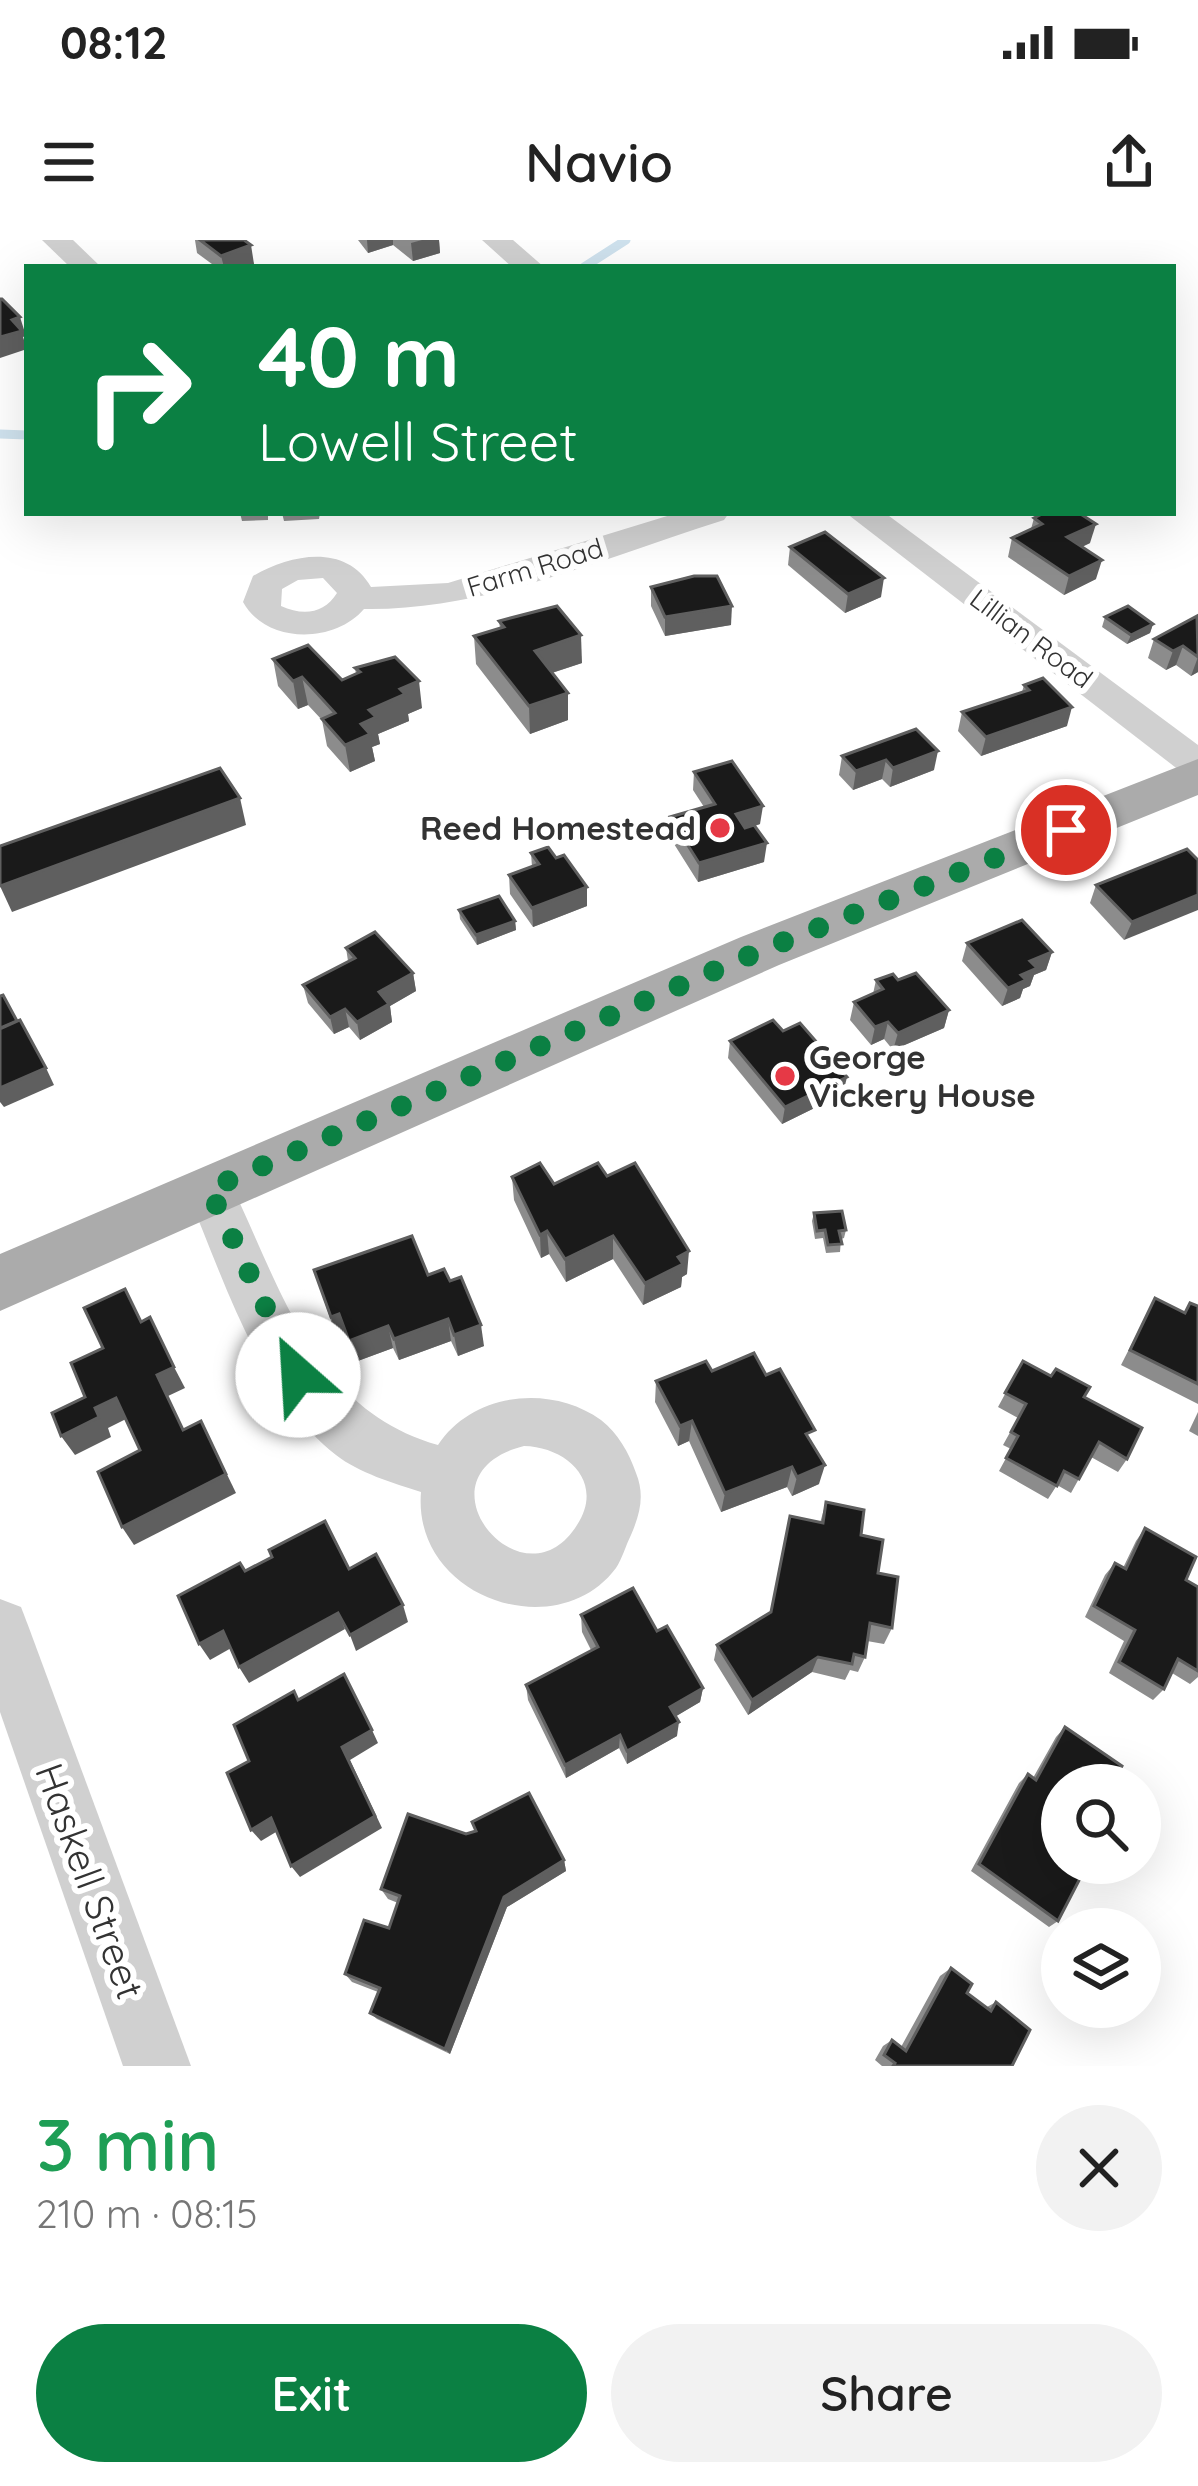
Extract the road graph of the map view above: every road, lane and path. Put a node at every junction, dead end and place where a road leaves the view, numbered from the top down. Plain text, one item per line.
1 (56, 240) edge
2 (496, 240) edge
3 (84, 264) edge
4 (526, 264) edge
5 (702, 516) edge
6 (867, 516) edge
7 (354, 598) dead end
8 (1198, 765) edge
9 (1198, 776) edge
10 (209, 1189) junction
11 (0, 1283) edge
12 (450, 1475) dead end
13 (0, 1628) edge
14 (157, 2066) edge

1 - 3 street
2 - 4 street
5 - 7 street, Farm Road
6 - 8 street, Lillian Road
9 - 10 main road
10 - 11 main road
10 - 12 street
13 - 14 street, Haskell Street

